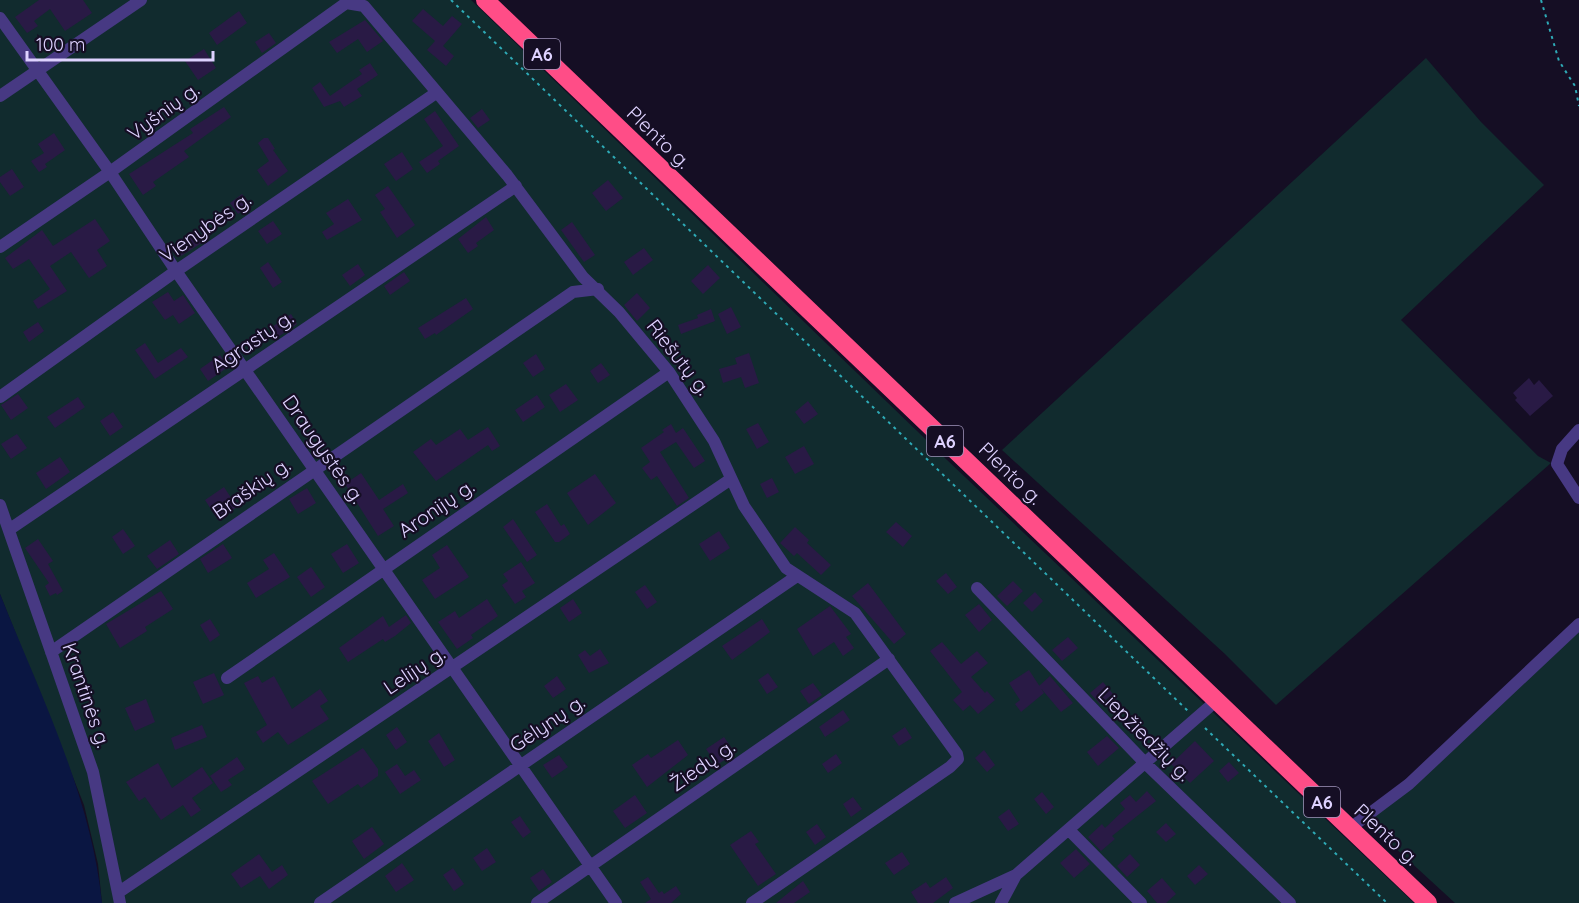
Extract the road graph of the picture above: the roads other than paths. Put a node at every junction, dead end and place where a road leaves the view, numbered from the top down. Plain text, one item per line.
1 (141, 0) edge
2 (485, 0) edge
3 (346, 3) joint
4 (0, 18) edge
5 (37, 71) junction
6 (436, 93) junction
7 (0, 96) edge
8 (110, 172) junction
9 (516, 186) junction
10 (0, 247) edge
11 (176, 271) junction
12 (598, 289) junction
13 (245, 370) junction
14 (669, 372) junction
15 (0, 397) edge
16 (1579, 430) edge
17 (314, 469) junction
18 (731, 479) junction
19 (1579, 498) edge
20 (0, 505) edge
21 (10, 529) junction
22 (383, 568) junction
23 (797, 576) junction
24 (977, 588) dead end
25 (1579, 624) edge
26 (51, 652) junction
27 (889, 659) junction
28 (452, 668) junction
29 (226, 678) dead end
30 (1216, 701) junction
31 (1145, 763) junction
32 (520, 765) junction
33 (1349, 829) junction
34 (1069, 830) junction
35 (590, 866) junction
36 (1016, 875) junction
37 (120, 898) edge
38 (320, 903) edge
39 (537, 903) edge
40 (616, 903) edge
41 (752, 903) edge
42 (955, 903) edge
43 (1001, 903) edge
44 (1142, 903) edge
45 (1290, 903) edge
46 (1428, 903) edge

1 - 5 street
2 - 30 highway, Plento g. / A6
3 - 6 street, Riešutų g.
3 - 8 street, Vyšnių g.
4 - 5 street, Draugystės g.
5 - 7 street
5 - 8 street, Draugystės g.
6 - 9 street, Riešutų g.
6 - 11 street, Vienybės g.
8 - 10 street, Vyšnių g.
8 - 11 street, Draugystės g.
9 - 12 street, Riešutų g.
9 - 13 street, Agrastų g.
11 - 13 street, Draugystės g.
11 - 15 street, Vienybės g.
12 - 14 street, Riešutų g.
12 - 17 street, Braškių g.
13 - 17 street, Draugystės g.
13 - 21 street, Agrastų g.
14 - 18 street, Riešutų g.
14 - 22 street, Aronijų g.
16 - 19 street
17 - 22 street, Draugystės g.
17 - 26 street, Braškių g.
18 - 23 street, Riešutų g.
18 - 28 street, Lelijų g.
20 - 21 street, Krantinės g.
21 - 26 street, Krantinės g.
22 - 28 street, Draugystės g.
22 - 29 street, Aronijų g.
23 - 27 street, Riešutų g.
23 - 32 street, Gėlynų g.
24 - 31 street, Liepžiedžių g.
25 - 33 street
26 - 37 street, Krantinės g.
27 - 35 street, Žiedų g.
27 - 41 street, Riešutų g.
28 - 32 street, Draugystės g.
28 - 37 street, Lelijų g.
30 - 31 street
30 - 33 highway, Plento g. / A6
31 - 34 street
31 - 45 street, Liepžiedžių g.
32 - 35 street, Draugystės g.
32 - 38 street, Gėlynų g.
33 - 46 highway, Plento g. / A6
34 - 36 street
34 - 44 street
35 - 39 street, Žiedų g.
35 - 40 street, Draugystės g.
36 - 42 street
36 - 43 street

